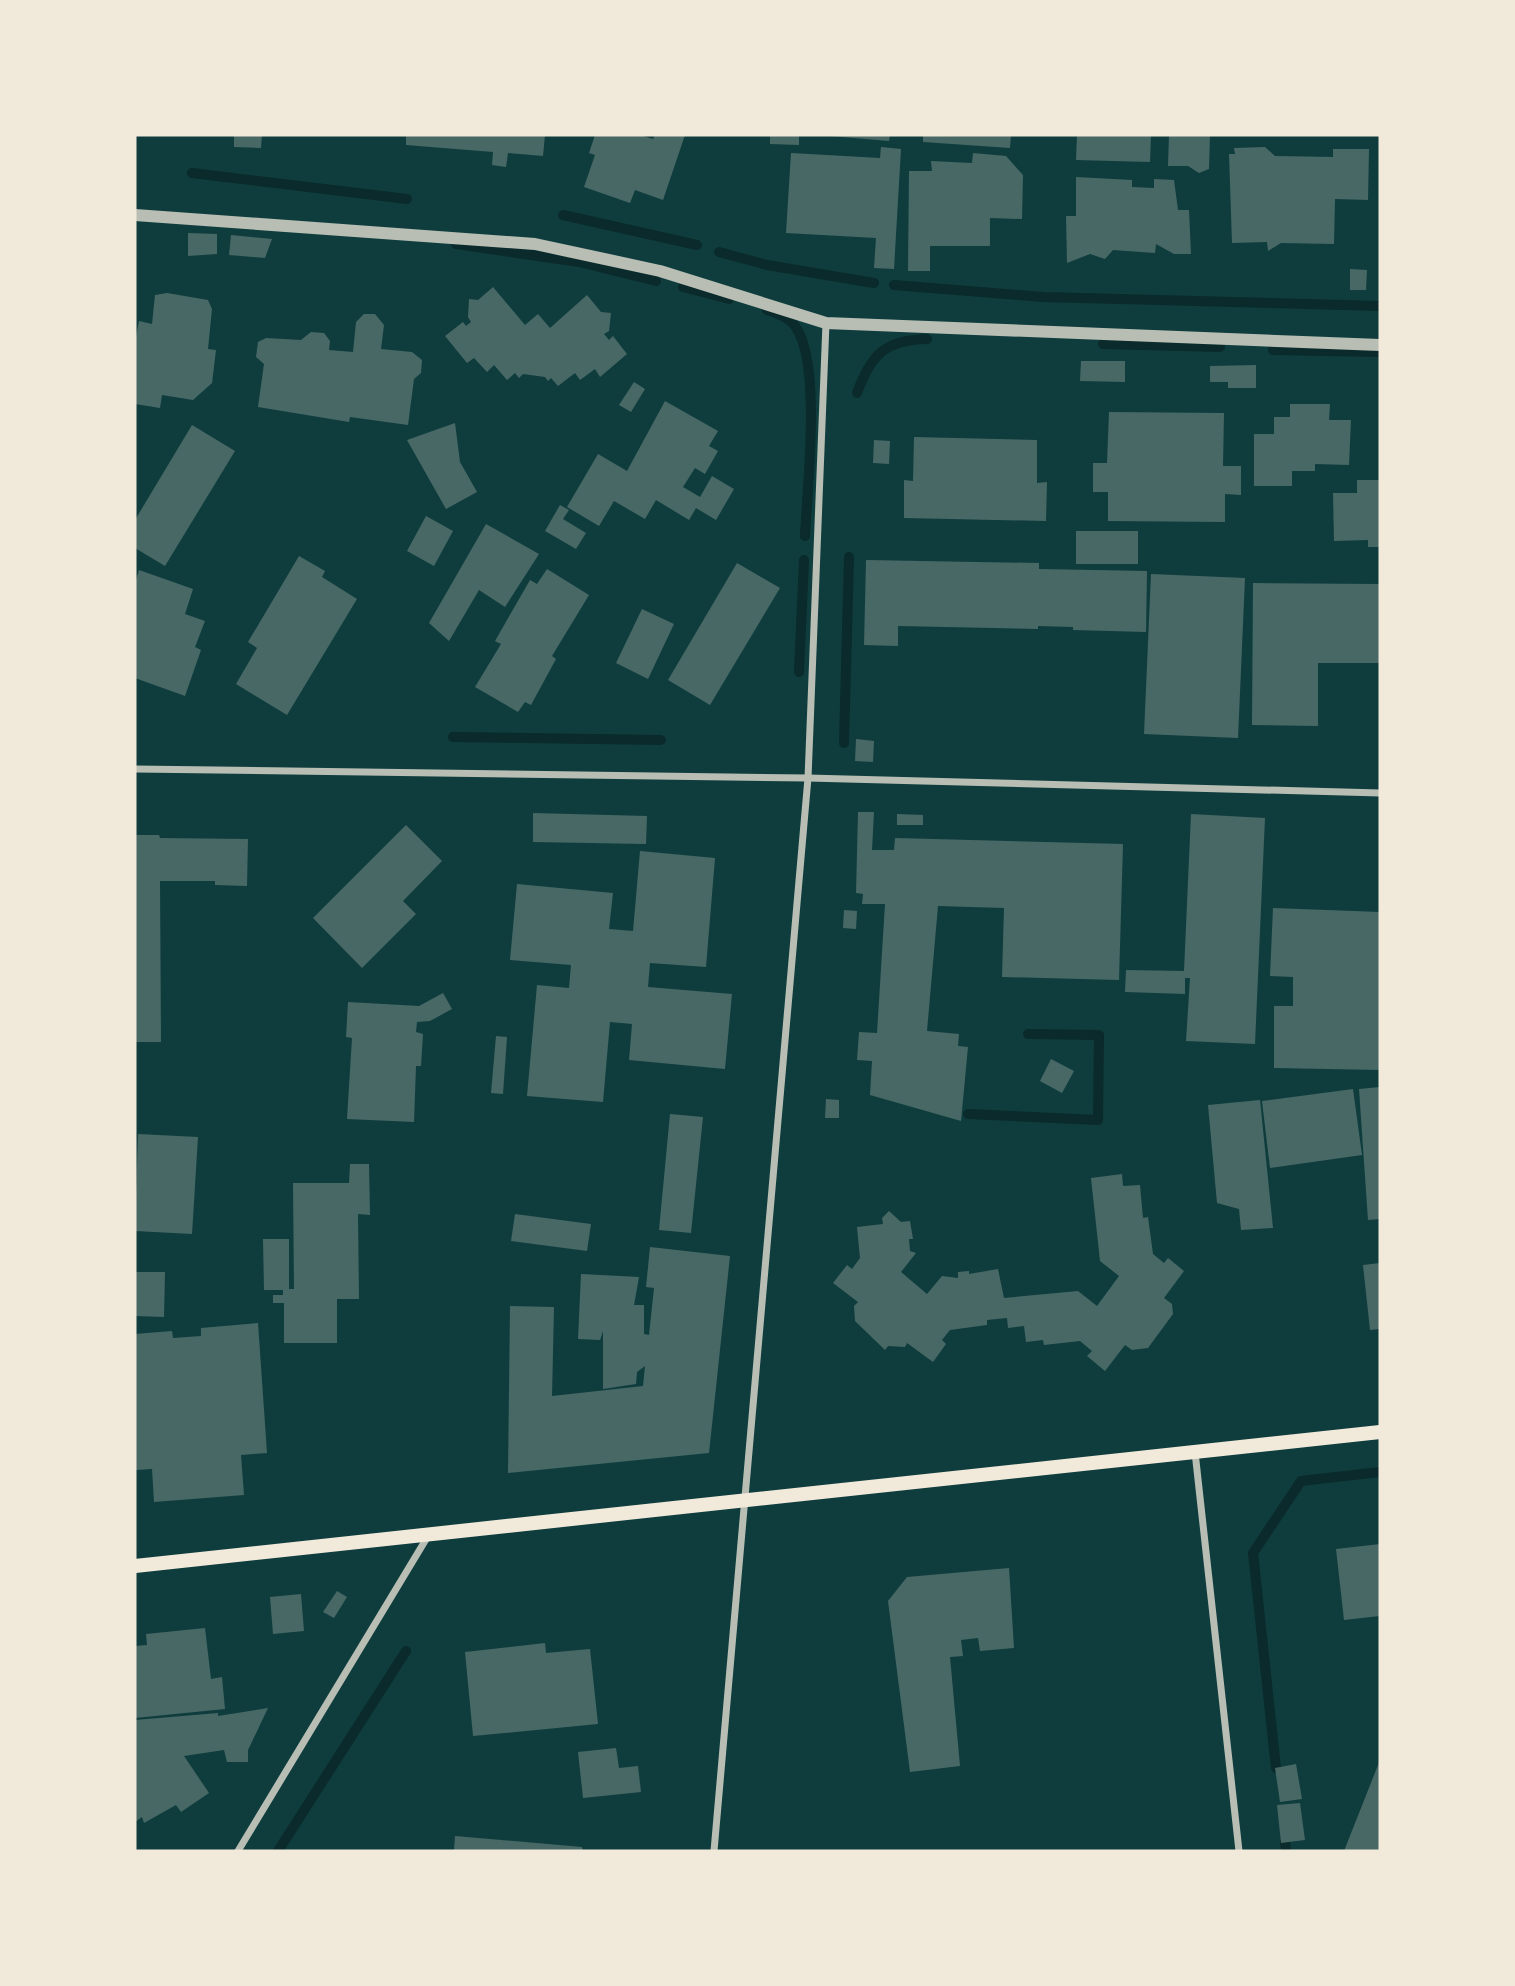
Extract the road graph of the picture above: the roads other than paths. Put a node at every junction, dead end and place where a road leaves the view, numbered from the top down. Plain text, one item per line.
1 (135, 215) edge
2 (826, 323) junction
3 (1380, 345) edge
4 (135, 769) edge
5 (808, 778) junction
6 (1380, 793) edge
7 (1380, 1432) edge
8 (1195, 1452) junction
9 (746, 1502) junction
10 (428, 1536) junction
11 (135, 1566) edge
12 (238, 1851) edge
13 (714, 1851) edge
14 (1239, 1851) edge

1 - 2 street
2 - 3 street
2 - 5 street
4 - 5 street
5 - 6 street
5 - 9 street
7 - 8 main road
8 - 9 main road
8 - 14 street
9 - 10 main road
9 - 13 street
10 - 11 main road
10 - 12 street

